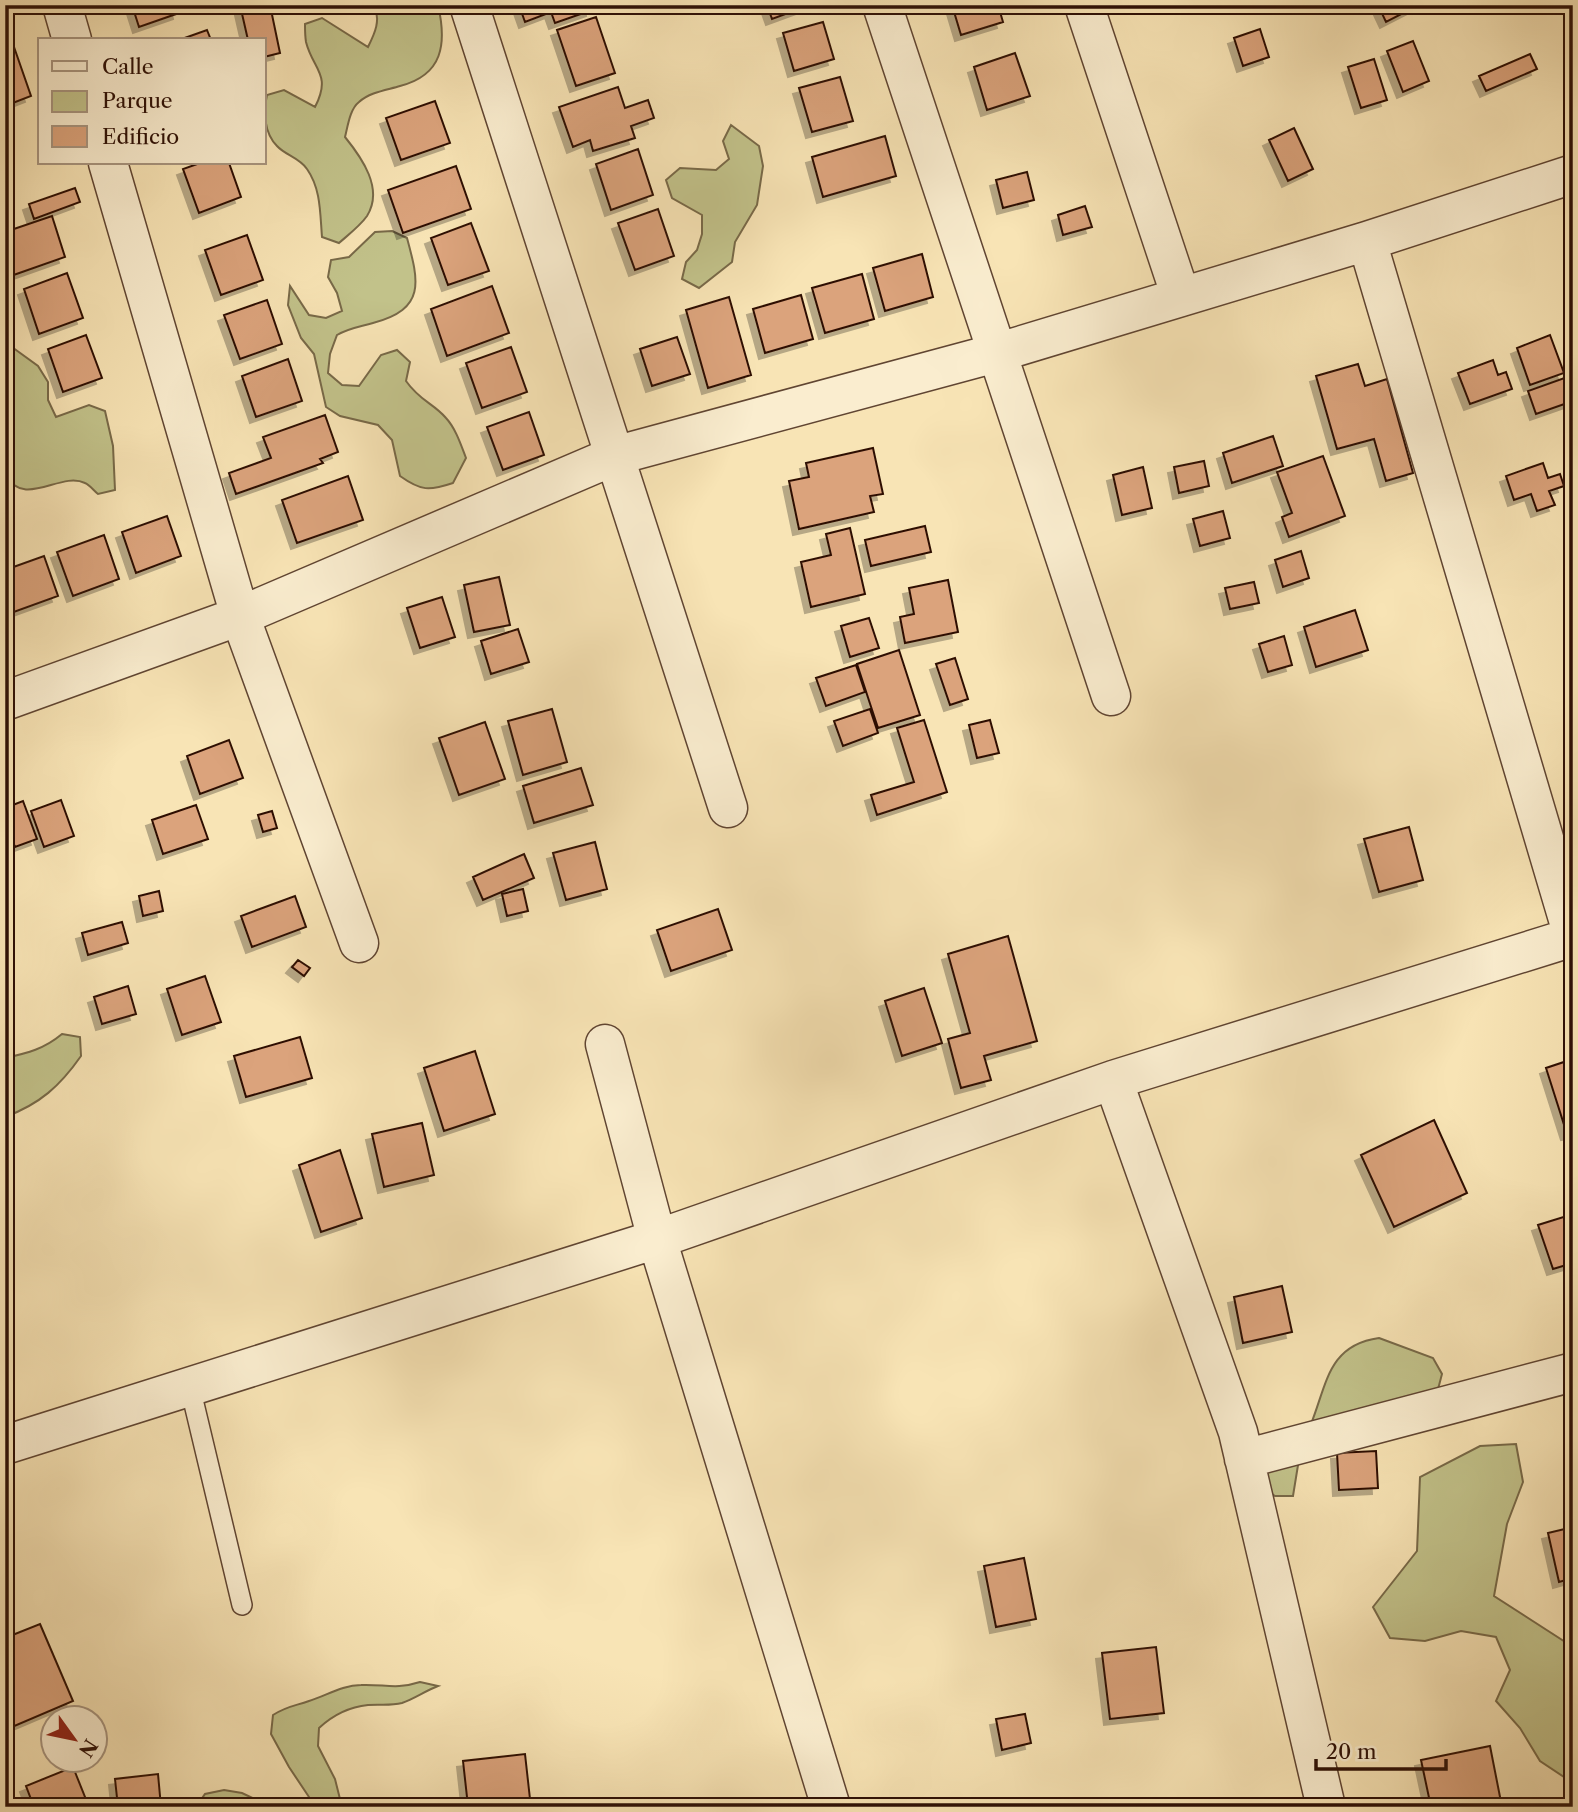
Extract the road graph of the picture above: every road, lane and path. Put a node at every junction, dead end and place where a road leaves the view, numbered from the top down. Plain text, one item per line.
1 (62, 5) edge
2 (469, 5) edge
3 (882, 5) edge
4 (1084, 5) edge
5 (71, 38) edge
6 (108, 164) edge
7 (1573, 174) edge
8 (1367, 241) junction
9 (1181, 297) junction
10 (996, 353) junction
11 (614, 456) junction
12 (240, 616) junction
13 (1111, 696) dead end
14 (5, 701) edge
15 (728, 808) dead end
16 (1573, 937) edge
17 (359, 943) dead end
18 (605, 1044) dead end
19 (1113, 1080) junction
20 (657, 1238) junction
21 (1573, 1372) edge
22 (190, 1387) junction
23 (5, 1445) edge
24 (1244, 1459) junction
25 (242, 1605) dead end
26 (831, 1807) edge
27 (1326, 1807) edge

1 - 5 street
2 - 11 street
3 - 10 street
4 - 9 street
6 - 12 street
7 - 8 street
8 - 9 street
8 - 16 street
9 - 10 street
10 - 11 street
10 - 13 street
11 - 12 street
11 - 15 street
12 - 14 street
12 - 17 street
16 - 19 street
18 - 20 street
19 - 20 street
19 - 24 street
20 - 22 street
20 - 26 street
21 - 24 street
22 - 23 street
22 - 25 lane
24 - 27 street

